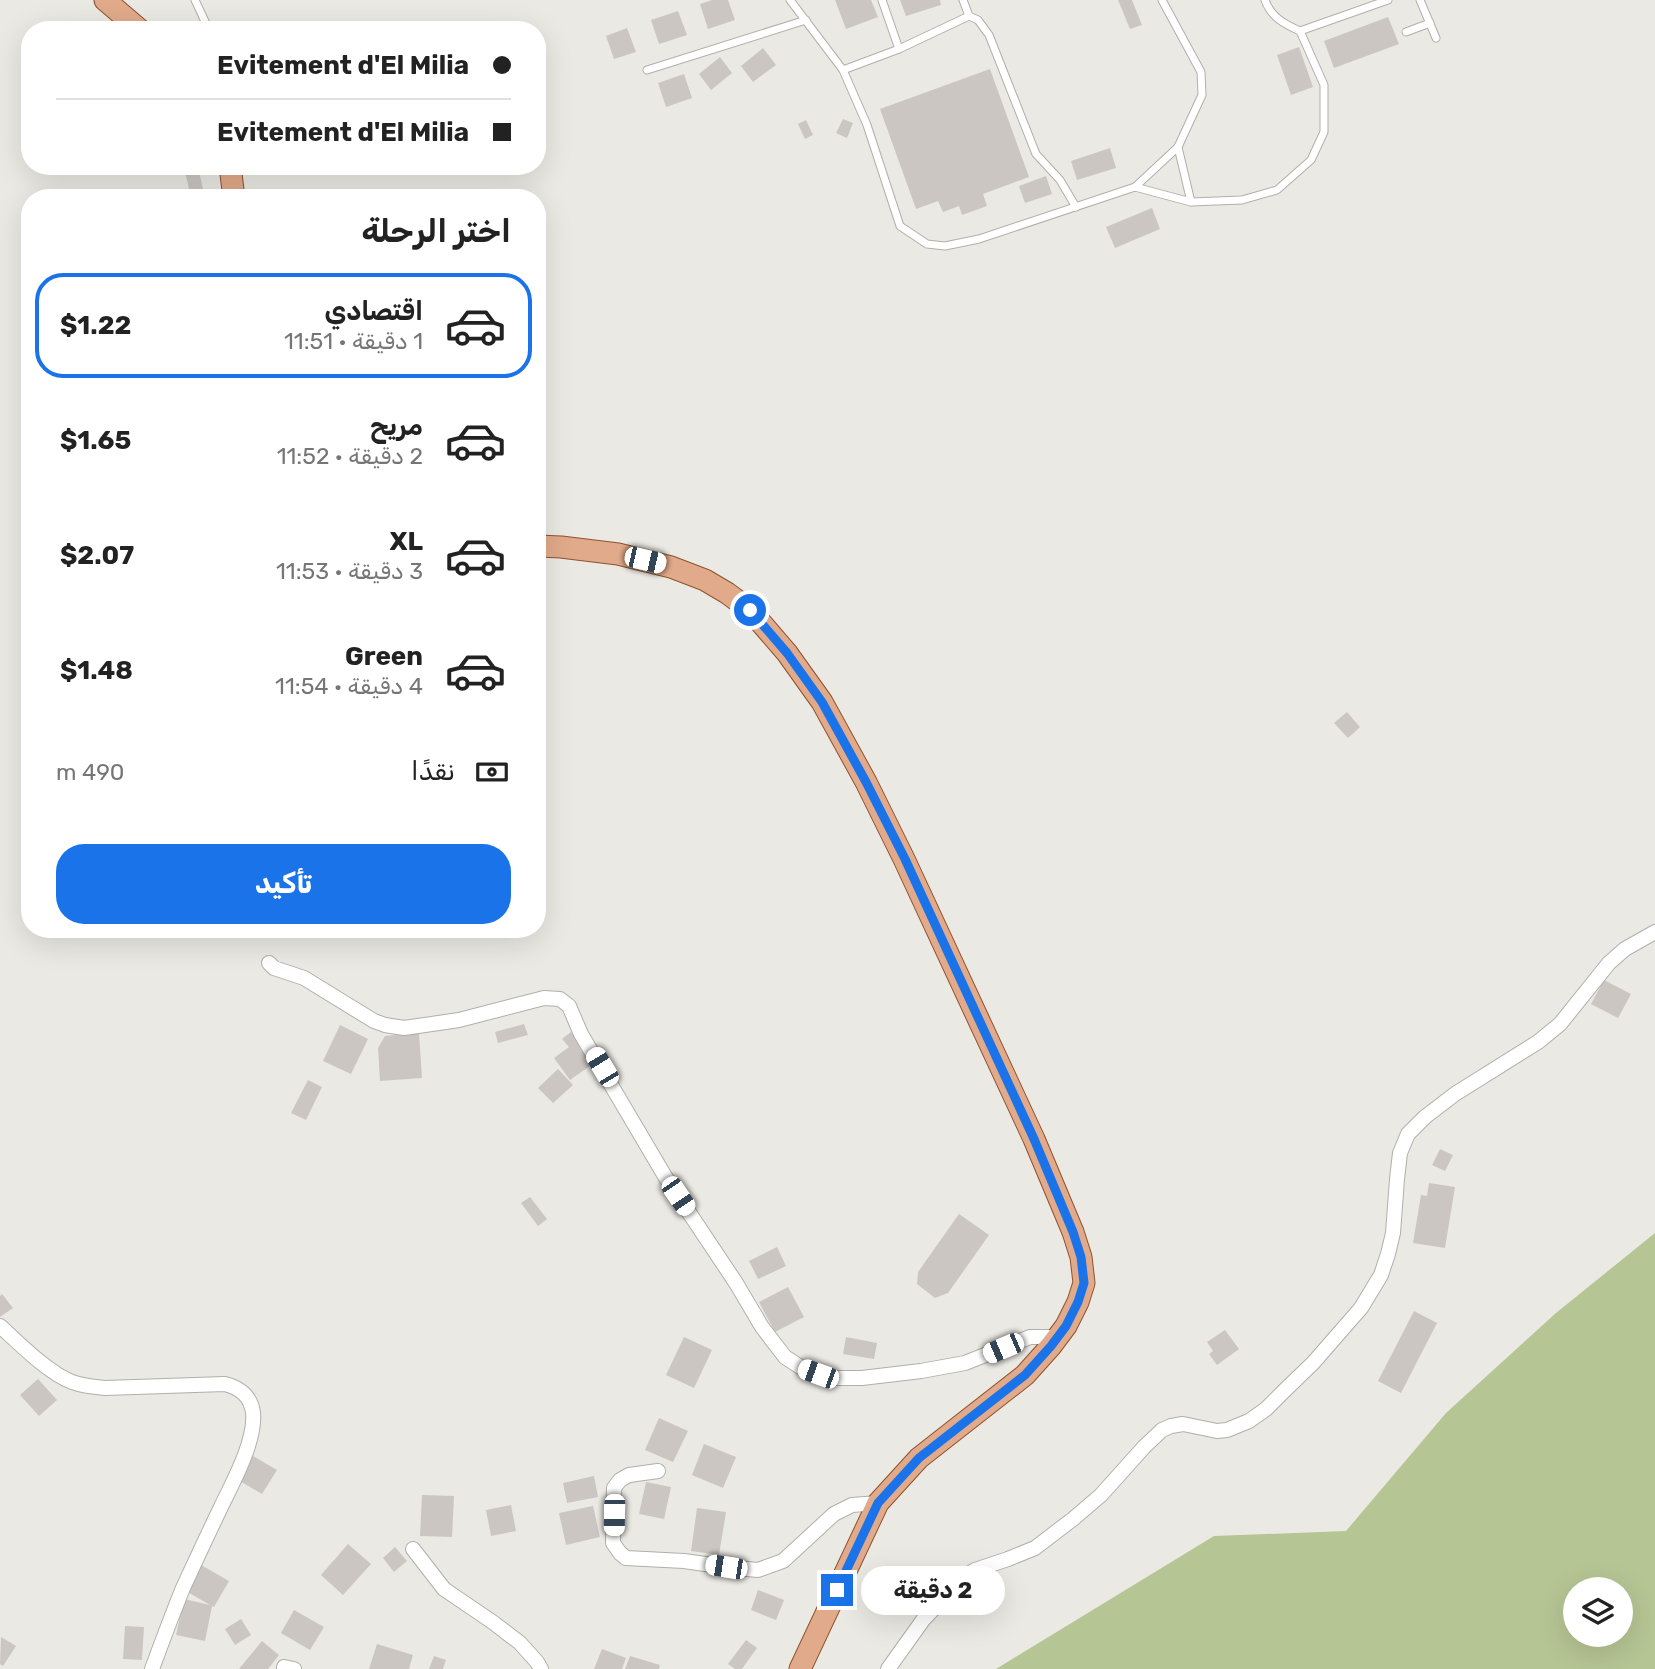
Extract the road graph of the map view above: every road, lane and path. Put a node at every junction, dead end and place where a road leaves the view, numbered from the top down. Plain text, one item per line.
1 (105, 0) edge
2 (195, 0) edge
3 (790, 0) edge
4 (882, 0) edge
5 (963, 0) edge
6 (1162, 0) edge
7 (1265, 0) edge
8 (1388, 0) edge
9 (1420, 0) edge
10 (969, 16) junction
11 (806, 20) junction
12 (129, 21) edge
13 (205, 21) edge
14 (1430, 23) junction
15 (1300, 31) junction
16 (1406, 32) dead end
17 (1436, 38) dead end
18 (899, 49) junction
19 (648, 70) dead end
20 (843, 70) junction
21 (1178, 147) junction
22 (1135, 187) junction
23 (1191, 202) junction
24 (1076, 207) junction
25 (546, 546) edge
26 (1655, 932) edge
27 (269, 963) dead end
28 (0, 1326) edge
29 (1058, 1337) junction
30 (658, 1471) dead end
31 (878, 1503) junction
32 (413, 1549) dead end
33 (152, 1669) edge
34 (541, 1669) edge
35 (800, 1669) edge
36 (888, 1669) edge

1 - 12 main road
2 - 13 lane
3 - 11 lane
4 - 18 lane
5 - 10 lane
6 - 21 lane
7 - 15 lane
8 - 15 lane
9 - 14 lane
10 - 18 lane
10 - 24 lane
11 - 19 lane
11 - 20 lane
14 - 16 lane
14 - 17 lane
15 - 23 lane
18 - 20 lane
20 - 24 lane
21 - 22 lane
21 - 23 lane
22 - 23 lane
22 - 24 lane
25 - 29 main road
26 - 36 street
27 - 29 street
28 - 33 street
29 - 31 main road
30 - 31 street
31 - 35 main road
32 - 34 street

